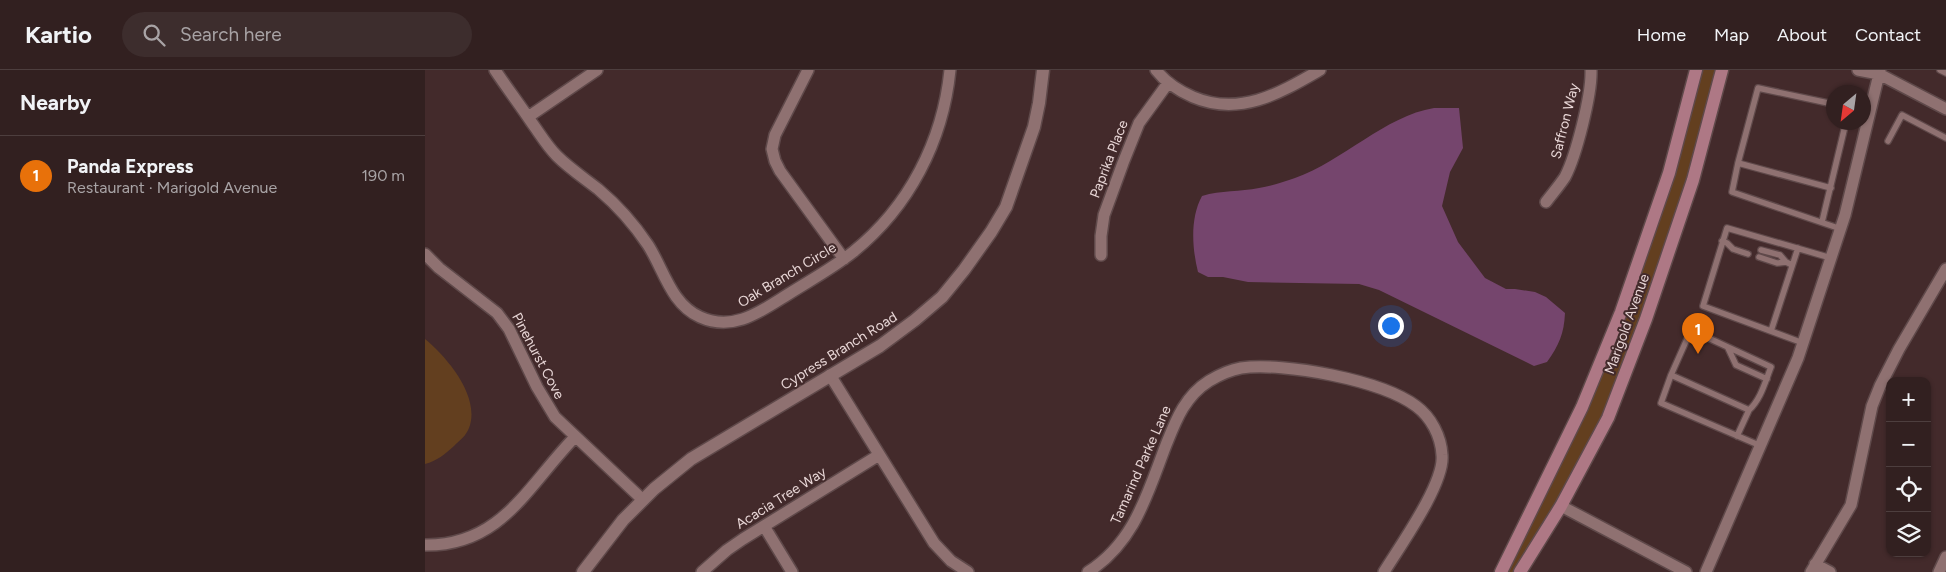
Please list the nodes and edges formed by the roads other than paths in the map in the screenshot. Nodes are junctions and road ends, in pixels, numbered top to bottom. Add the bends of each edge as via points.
1 (495, 70) edge
2 (597, 70) edge
3 (808, 70) edge
4 (950, 70) edge
5 (1043, 70) edge
6 (1157, 70) edge
7 (1320, 70) edge
8 (1591, 70) edge
9 (1696, 70) edge
10 (1722, 70) edge
11 (1858, 70) edge
12 (1940, 70) edge
13 (1879, 72) edge
14 (1946, 73) edge
15 (1169, 83) junction
16 (1871, 99) edge
17 (1826, 103) edge
18 (1946, 109) edge
19 (528, 117) junction
20 (1844, 130) edge
21 (1863, 130) edge
22 (1946, 138) edge
23 (1888, 141) dead end
24 (1738, 163) junction
25 (1831, 188) junction
26 (1546, 202) dead end
27 (1823, 222) junction
28 (1841, 229) junction
29 (1722, 241) junction
30 (1798, 248) junction
31 (1761, 250) dead end
32 (425, 254) edge
33 (1748, 254) dead end
34 (1101, 255) dead end
35 (1759, 257) dead end
36 (1831, 258) junction
37 (844, 259) junction
38 (1786, 262) junction
39 (1793, 265) junction
40 (1946, 269) edge
41 (1771, 332) junction
42 (1803, 343) junction
43 (1727, 347) junction
44 (831, 375) junction
45 (1671, 375) junction
46 (1767, 379) junction
47 (1749, 410) junction
48 (1737, 436) junction
49 (575, 437) junction
50 (1761, 446) junction
51 (879, 455) junction
52 (643, 500) junction
53 (1561, 506) junction
54 (763, 526) junction
55 (425, 545) edge
56 (1946, 557) edge
57 (1813, 568) edge
58 (583, 572) edge
59 (702, 572) edge
60 (792, 572) edge
61 (968, 572) edge
62 (1088, 572) edge
63 (1384, 572) edge
64 (1501, 572) edge
65 (1520, 572) edge
66 (1686, 572) edge
67 (1706, 572) edge
68 (1829, 572) edge
69 (1939, 572) edge

1 - 19 street, Oak Branch Circle
2 - 19 street
3 - 37 street via 775,135 773,155 779,171
4 - 37 street, Oak Branch Circle via 944,110 923,166 890,216
5 - 44 street, Cypress Branch Road via 1034,127 1011,194 991,232 954,283 927,310 894,336
6 - 15 street
7 - 15 street via 1266,99 1235,105 1205,102
8 - 26 street, Saffron Way via 1590,93 1571,163
9 - 64 main road, Marigold Avenue via 1669,173 1621,312 1582,407
10 - 53 main road, Marigold Avenue via 1693,180 1646,319 1608,418
11 - 13 street
12 - 14 lane
13 - 16 street
13 - 18 street
15 - 34 street, Paprika Place via 1139,123 1123,163 1104,215
17 - 24 lane via 1758,88
19 - 37 street, Oak Branch Circle via 557,156 629,220 651,250 678,300 700,317 716,322 739,322
20 - 25 lane
21 - 28 street
22 - 23 lane via 1902,115
24 - 25 lane
24 - 27 lane via 1732,192
25 - 27 lane
27 - 28 lane
28 - 36 street
29 - 30 lane via 1727,228
29 - 33 lane
29 - 41 lane via 1703,306
30 - 36 lane
30 - 39 lane
31 - 38 lane via 1780,255
32 - 49 street, Pinehurst Cove via 497,313 509,329 549,408
35 - 38 lane via 1777,263
36 - 42 street
38 - 39 lane
39 - 41 lane
40 - 57 street via 1877,392 1871,406 1851,505
41 - 42 lane
42 - 50 street
43 - 45 lane via 1691,330
43 - 46 lane via 1736,366
43 - 46 lane via 1771,367
44 - 51 street
44 - 52 street, Cypress Branch Road via 691,459
45 - 47 lane
45 - 48 lane via 1661,403
46 - 47 lane via 1755,405
47 - 48 lane
48 - 50 lane
49 - 52 street, Pinehurst Cove
49 - 55 street via 496,524 453,543
50 - 67 street
51 - 54 street, Acacia Tree Way
51 - 61 street via 934,543 951,561
52 - 58 street, Cypress Branch Road via 609,536
53 - 65 main road, Marigold Avenue
53 - 66 street
54 - 59 street, Acacia Tree Way via 727,550
54 - 60 street
56 - 69 street
57 - 68 street
62 - 63 street, Tamarind Parke Lane via 1109,556 1129,533 1174,425 1191,396 1210,380 1229,371 1273,366 1320,372 1380,389 1417,407 1435,429 1443,456 1439,477

